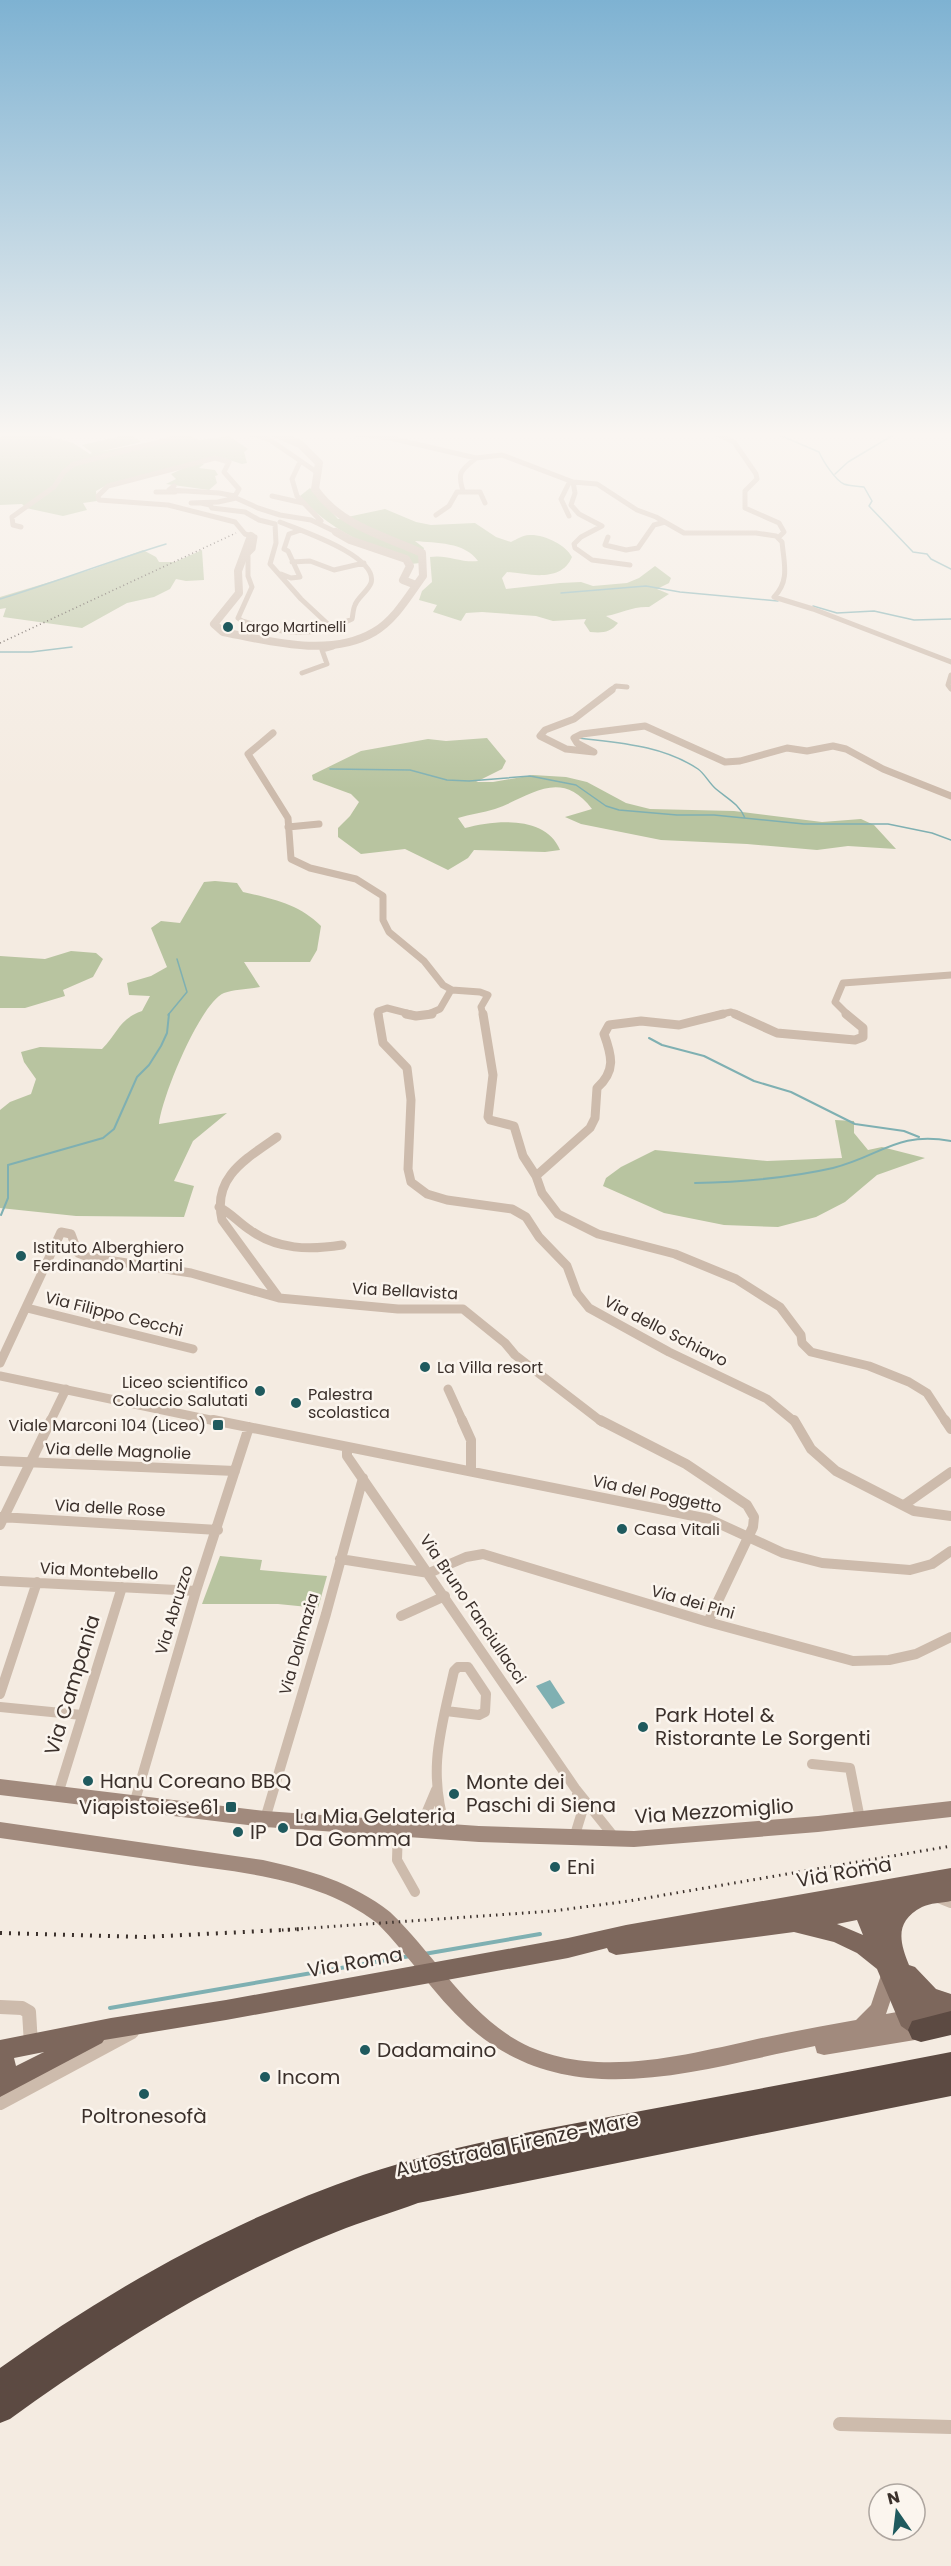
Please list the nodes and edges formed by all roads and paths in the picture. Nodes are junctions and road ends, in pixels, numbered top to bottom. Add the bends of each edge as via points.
1 (246, 551) edge
2 (251, 551) edge
3 (274, 551) edge
4 (285, 551) edge
5 (347, 551) edge
6 (382, 551) edge
7 (416, 551) edge
8 (578, 551) edge
9 (783, 551) edge
10 (292, 562) junction
11 (364, 563) junction
12 (630, 565) dead end
13 (279, 573) junction
14 (291, 578) junction
15 (416, 585) junction
16 (299, 596) junction
17 (226, 621) junction
18 (330, 626) junction
19 (255, 638) junction
20 (339, 644) junction
21 (951, 662) edge
22 (302, 673) dead end
23 (951, 675) edge
24 (627, 687) dead end
25 (951, 689) edge
26 (273, 733) dead end
27 (951, 796) edge
28 (319, 824) dead end
29 (288, 827) junction
30 (951, 975) edge
31 (451, 990) junction
32 (277, 1137) dead end
33 (536, 1176) junction
34 (219, 1207) junction
35 (342, 1245) dead end
36 (279, 1298) junction
37 (27, 1308) junction
38 (193, 1349) dead end
39 (0, 1363) edge
40 (0, 1376) edge
41 (66, 1389) junction
42 (448, 1389) dead end
43 (249, 1427) junction
44 (951, 1428) edge
45 (347, 1448) junction
46 (0, 1461) edge
47 (31, 1462) junction
48 (471, 1471) junction
49 (235, 1472) junction
50 (951, 1472) edge
51 (363, 1478) junction
52 (904, 1505) junction
53 (951, 1516) edge
54 (1, 1520) edge
55 (218, 1530) junction
56 (748, 1534) junction
57 (951, 1551) edge
58 (340, 1559) junction
59 (429, 1574) junction
60 (0, 1581) edge
61 (38, 1582) junction
62 (122, 1587) junction
63 (196, 1591) junction
64 (445, 1596) junction
65 (401, 1616) dead end
66 (708, 1622) junction
67 (951, 1637) edge
68 (500, 1678) junction
69 (482, 1686) junction
70 (0, 1694) edge
71 (0, 1707) edge
72 (446, 1711) junction
73 (82, 1715) junction
74 (812, 1764) dead end
75 (0, 1787) edge
76 (576, 1788) junction
77 (436, 1790) junction
78 (58, 1794) junction
79 (134, 1804) junction
80 (951, 1809) edge
81 (265, 1819) junction
82 (860, 1819) junction
83 (398, 1828) junction
84 (420, 1828) junction
85 (0, 1830) edge
86 (446, 1830) junction
87 (574, 1838) junction
88 (616, 1839) junction
89 (951, 1877) edge
90 (416, 1892) dead end
91 (939, 1898) edge
92 (867, 1903) junction
93 (786, 1924) junction
94 (568, 1948) junction
95 (891, 1963) junction
96 (951, 2004) edge
97 (0, 2007) edge
98 (951, 2010) edge
99 (150, 2022) junction
100 (917, 2022) junction
101 (951, 2024) edge
102 (111, 2028) junction
103 (859, 2030) junction
104 (32, 2044) junction
105 (0, 2052) edge
106 (712, 2059) junction
107 (951, 2065) edge
108 (951, 2083) edge
109 (4, 2084) edge
110 (951, 2088) edge
111 (908, 2092) junction
112 (0, 2103) edge
113 (0, 2385) edge
114 (0, 2409) edge
115 (840, 2424) dead end
116 (951, 2427) edge

1 - 17 street via 238,572 239,593
2 - 18 street via 248,576 252,587 238,618 289,633 324,631
3 - 13 street via 270,564
4 - 10 street
5 - 11 street
6 - 15 street via 406,559 410,566 403,580
7 - 15 street via 422,553 423,576
8 - 12 street via 592,560
9 - 21 street via 785,579 774,597
10 - 11 street via 310,561 334,570
10 - 14 street via 300,577
11 - 18 street via 371,574 370,583 352,619
13 - 14 street
13 - 16 street
14 - 16 street
15 - 20 street via 376,631
16 - 18 street
17 - 19 street
17 - 19 street via 214,624 219,630
19 - 20 street via 308,645
20 - 22 street via 322,649 328,664
23 - 25 street
24 - 27 street via 616,687 574,719 545,730 540,736 545,741 587,753 594,752 574,738 645,726 725,762 787,748 807,751 833,746 846,748 883,769
26 - 29 street via 248,754 288,818
28 - 29 street
29 - 31 street via 291,859 300,866 357,880 383,896 384,921 389,933 423,960
30 - 33 street via 843,983 836,1002 863,1028 860,1040 777,1033 730,1012 679,1025 609,1025 604,1034 614,1061 608,1077 597,1088 595,1118 580,1138
31 - 33 street via 482,991 488,995 481,1007 494,1069 488,1117 514,1126 523,1156
31 - 52 street, Via dello Schiavo via 438,1011 425,1017 407,1016 387,1008 378,1011 382,1043 407,1068 411,1182 427,1194 512,1209 526,1217 567,1266 589,1308 767,1399 794,1420 811,1449 836,1472
32 - 34 street via 228,1174
33 - 44 street via 551,1206 567,1221 598,1234 675,1254 736,1279 780,1307 811,1352 869,1366 909,1382 927,1394
34 - 35 street via 267,1240 313,1250
34 - 36 street via 222,1220
36 - 37 street, Via Bellavista via 191,1273 88,1257 78,1252 71,1234 61,1232
36 - 56 street, Via Bellavista via 398,1309 463,1309 515,1356 601,1421 686,1464 747,1505 754,1517
37 - 38 street, Via Filippo Cecchi
37 - 39 street
40 - 41 street, Via del Poggetto
41 - 43 street, Via del Poggetto
41 - 47 street
42 - 48 street via 471,1440
43 - 45 street, Via del Poggetto
43 - 49 street, Via Abruzzo
45 - 48 street, Via del Poggetto
45 - 51 street, Via Bruno Fanciullacci via 347,1456
46 - 47 street, Via delle Magnolie
47 - 49 street, Via delle Magnolie
47 - 54 street
48 - 56 street, Via del Poggetto via 709,1519
49 - 55 street, Via Abruzzo
50 - 52 street
51 - 58 street, Via Dalmazia
51 - 59 street, Via Bruno Fanciullacci
52 - 53 street via 914,1511
54 - 55 street, Via delle Rose
55 - 63 street, Via Abruzzo
56 - 57 street, Via del Poggetto via 776,1550 809,1561 899,1569 924,1569
56 - 66 street
58 - 59 street
58 - 81 street, Via Dalmazia
59 - 64 street, Via Bruno Fanciullacci
59 - 66 street, Via dei Pini via 466,1557 483,1554
60 - 61 street, Via Montebello
61 - 62 street, Via Montebello
61 - 70 street
62 - 63 street, Via Montebello
62 - 73 street, Via Campania
63 - 79 street, Via Abruzzo
64 - 65 street
64 - 68 street, Via Bruno Fanciullacci
66 - 67 street, Via dei Pini via 853,1661 890,1660 916,1654
68 - 69 street
68 - 76 street, Via Bruno Fanciullacci
69 - 72 street via 487,1698 483,1714
69 - 72 street via 468,1666 458,1667
71 - 73 street
72 - 77 street
73 - 78 street, Via Campania
74 - 82 street via 850,1768
75 - 78 main road, Via Mezzomiglio
76 - 87 street, Via Bruno Fanciullacci via 582,1812
76 - 88 street, Via Bruno Fanciullacci
77 - 84 street
77 - 86 street
78 - 79 main road, Via Mezzomiglio
79 - 81 main road, Via Mezzomiglio
80 - 82 main road, Via Mezzomiglio
81 - 83 main road, Via Mezzomiglio
82 - 88 main road, Via Mezzomiglio via 658,1839
83 - 84 main road, Via Mezzomiglio
83 - 90 street via 397,1860
84 - 86 main road, Via Mezzomiglio
85 - 106 main road via 263,1868 348,1893 393,1927 486,2030 507,2046 558,2067 613,2073
86 - 87 main road, Via Mezzomiglio
87 - 88 main road, Via Mezzomiglio
89 - 92 main road, Via Roma
91 - 92 main road, Via Roma
91 - 95 main road via 906,1907 894,1920 889,1935
92 - 93 main road, Via Roma
92 - 94 main road, Via Roma via 626,1934
92 - 95 main road
93 - 94 main road, Via Roma
93 - 95 main road via 848,1936
94 - 99 main road, Via Roma
95 - 96 main road via 929,1995
95 - 100 main road
95 - 103 main road via 879,2010
97 - 104 street via 29,2012
98 - 100 main road
99 - 102 main road, Via Roma
99 - 112 street, Via Roma
100 - 101 highway
100 - 103 main road
100 - 106 main road via 774,2054
102 - 104 main road, Via Roma
102 - 109 main road
103 - 106 main road
104 - 105 main road, Via Roma
105 - 109 main road via 5,2062
107 - 113 highway, Autostrada Firenze-Mare via 525,2146 412,2174 341,2197 242,2238 141,2292 51,2347
108 - 111 highway, Autostrada Firenze-Mare
110 - 111 highway
111 - 114 highway, Autostrada Firenze-Mare via 418,2190 333,2220 252,2255 152,2308 58,2366
115 - 116 street

